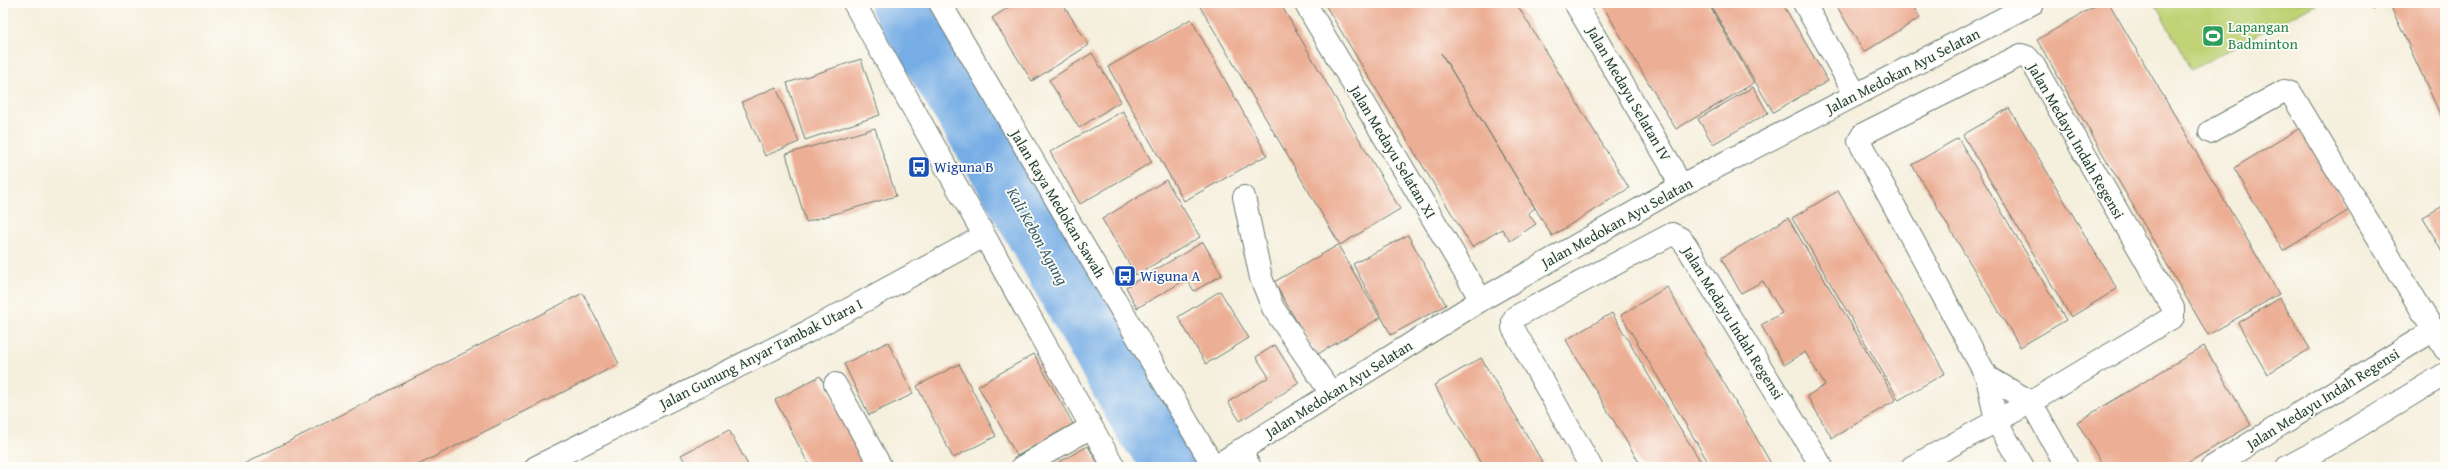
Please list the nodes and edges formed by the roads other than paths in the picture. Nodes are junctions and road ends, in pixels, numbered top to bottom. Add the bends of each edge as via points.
1 (854, 3) edge
2 (940, 3) edge
3 (1305, 3) edge
4 (1575, 3) edge
5 (1804, 3) edge
6 (2024, 5) edge
7 (1856, 95) junction
8 (2210, 132) dead end
9 (1680, 186) junction
10 (1244, 197) dead end
11 (984, 236) junction
12 (1481, 300) junction
13 (2434, 330) junction
14 (2445, 349) edge
15 (2445, 374) edge
16 (1987, 377) junction
17 (835, 384) dead end
18 (1331, 394) junction
19 (2031, 402) junction
20 (1996, 421) junction
21 (1091, 427) junction
22 (1245, 459) edge
23 (536, 467) edge
24 (881, 467) edge
25 (1022, 467) edge
26 (1114, 467) edge
27 (1214, 467) edge
28 (1591, 467) edge
29 (1822, 467) edge
30 (1912, 467) edge
31 (2023, 467) edge
32 (2067, 467) edge
33 (2212, 467) edge
34 (2287, 467) edge

1 - 11 street
2 - 27 street, Jalan Raya Medokan Sawah
3 - 12 street, Jalan Medayu Selatan XI
4 - 9 street, Jalan Medayu Selatan IV via 1670,164
5 - 7 street
6 - 7 street, Jalan Medokan Ayu Selatan
7 - 9 street, Jalan Medokan Ayu Selatan
8 - 13 street via 2284,91 2291,93
9 - 12 street, Jalan Medokan Ayu Selatan
10 - 18 street via 1266,293 1273,308
11 - 21 street
11 - 23 street, Jalan Gunung Anyar Tambak Utara I via 807,332
12 - 18 street, Jalan Medokan Ayu Selatan
13 - 14 street
13 - 33 street, Jalan Medayu Indah Regensi
15 - 34 street
16 - 19 street
16 - 19 street, Jalan Medayu Indah Regensi via 1859,141 1863,134 2021,55 2033,64 2173,308 2173,317 2167,322
16 - 20 street
17 - 24 street
18 - 22 street, Jalan Medokan Ayu Selatan
19 - 20 street, Jalan Medayu Indah Regensi
19 - 32 street
20 - 30 street, Jalan Medayu Indah Regensi
20 - 31 street
21 - 25 street
21 - 26 street
22 - 27 street, Jalan Medokan Ayu Selatan
28 - 29 street, Jalan Medayu Indah Regensi via 1513,328 1512,321 1515,317 1672,234 1686,245

